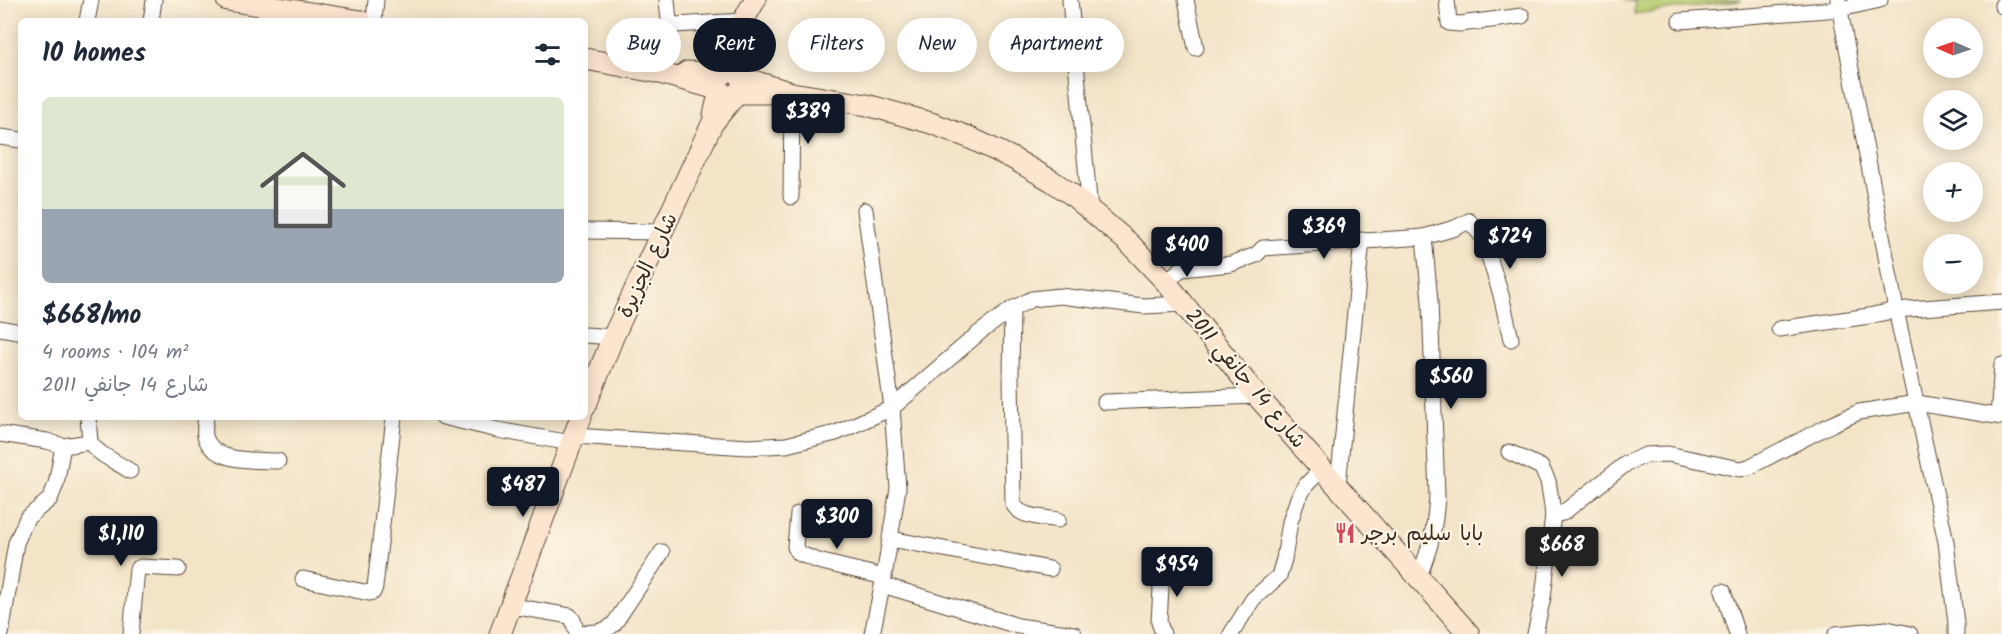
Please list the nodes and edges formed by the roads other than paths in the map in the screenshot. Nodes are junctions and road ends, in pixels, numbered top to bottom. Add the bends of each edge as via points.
1 (90, 0) edge
2 (154, 0) edge
3 (227, 0) edge
4 (376, 0) edge
5 (667, 0) edge
6 (755, 0) edge
7 (1070, 0) edge
8 (1186, 0) edge
9 (1447, 0) edge
10 (1880, 0) edge
11 (1839, 4) edge
12 (258, 7) edge
13 (1522, 15) dead end
14 (87, 18) edge
15 (151, 18) edge
16 (339, 18) edge
17 (374, 18) edge
18 (745, 18) edge
19 (1680, 21) dead end
20 (693, 24) edge
21 (1196, 48) dead end
22 (588, 60) edge
23 (732, 72) edge
24 (730, 83) junction
25 (792, 93) junction
26 (0, 136) edge
27 (18, 139) edge
28 (791, 197) dead end
29 (865, 210) dead end
30 (1090, 210) junction
31 (588, 231) edge
32 (663, 232) junction
33 (1424, 237) junction
34 (1362, 240) junction
35 (1166, 282) junction
36 (2002, 302) edge
37 (1184, 304) junction
38 (1012, 309) junction
39 (1896, 310) junction
40 (0, 328) edge
41 (1779, 329) dead end
42 (18, 331) edge
43 (588, 335) edge
44 (613, 337) junction
45 (1511, 339) dead end
46 (2002, 365) edge
47 (1257, 396) junction
48 (588, 400) edge
49 (1105, 402) dead end
50 (1917, 403) junction
51 (892, 408) junction
52 (2000, 416) edge
53 (88, 420) edge
54 (206, 420) edge
55 (394, 420) edge
56 (470, 420) edge
57 (488, 422) edge
58 (575, 432) edge
59 (0, 434) edge
60 (90, 442) junction
61 (63, 446) junction
62 (1509, 452) dead end
63 (278, 461) dead end
64 (1323, 468) junction
65 (129, 471) dead end
66 (1338, 485) junction
67 (798, 514) dead end
68 (1553, 515) junction
69 (1058, 520) dead end
70 (891, 538) junction
71 (662, 552) dead end
72 (178, 569) dead end
73 (1050, 569) dead end
74 (1162, 571) dead end
75 (1419, 576) junction
76 (303, 579) dead end
77 (884, 581) junction
78 (1723, 591) dead end
79 (512, 606) junction
80 (988, 618) junction
81 (577, 633) edge
82 (2, 634) edge
83 (131, 634) edge
84 (500, 634) edge
85 (872, 634) edge
86 (987, 634) edge
87 (1074, 634) edge
88 (1163, 634) edge
89 (1231, 634) edge
90 (1469, 634) edge
91 (1535, 634) edge
92 (1737, 634) edge
93 (1836, 634) edge
94 (1910, 634) edge
95 (1956, 634) edge

1 - 14 street
2 - 15 street
3 - 12 main road
4 - 17 street
5 - 20 street via 669,21 675,25
6 - 18 main road, شارع الجزيرة
7 - 30 street
8 - 21 street
9 - 13 street via 1449,23
10 - 11 street
11 - 19 street
11 - 39 street
12 - 16 main road
22 - 24 main road, شارع 14 جانفي 2011
23 - 24 main road, شارع الجزيرة
24 - 25 main road, شارع 14 جانفي 2011
24 - 32 main road, شارع الجزيرة
25 - 28 street
25 - 30 main road, شارع 14 جانفي 2011 via 913,117 968,136 1052,180
26 - 27 street
29 - 51 street
30 - 35 main road, شارع 14 جانفي 2011
31 - 32 street
32 - 44 main road, شارع الجزيرة
33 - 34 street
33 - 45 street via 1469,221 1483,237
33 - 75 street via 1437,496 1435,528
34 - 35 street via 1263,248 1256,255 1231,264 1181,269
34 - 66 street
35 - 37 main road, شارع 14 جانفي 2011
36 - 39 street
37 - 38 street via 1144,306 1060,296 1032,299
37 - 47 main road, شارع 14 جانفي 2011
38 - 51 street
38 - 69 street via 1013,504 1025,514
39 - 41 street
39 - 50 street
40 - 42 street
43 - 44 street
44 - 48 main road, شارع الجزيرة
46 - 52 street
47 - 49 street
47 - 64 main road, شارع 14 جانفي 2011
50 - 52 street
50 - 68 street via 1859,412 1740,469 1668,454 1646,455 1627,463 1563,513
50 - 95 street via 1946,542
51 - 58 street via 836,433 786,445 758,447
51 - 70 street via 898,488
53 - 60 street
54 - 63 street via 208,443 217,451 235,459
55 - 76 street via 373,592
56 - 57 street
57 - 58 street
58 - 79 main road
59 - 61 street
60 - 61 street
60 - 65 street
61 - 82 street via 50,499 27,518 16,543
62 - 68 street via 1541,467 1548,481
64 - 66 main road, شارع 14 جانفي 2011
64 - 89 street via 1298,498 1279,576 1253,598
66 - 75 main road, شارع 14 جانفي 2011
67 - 77 street via 798,553
68 - 91 street
70 - 73 street
70 - 77 street
71 - 81 street via 614,624 599,632
72 - 83 street via 137,569
74 - 88 street via 1159,622
75 - 90 main road, شارع 14 جانفي 2011
77 - 80 street
77 - 85 street
78 - 92 street
79 - 81 street via 570,616
79 - 84 main road
80 - 86 street
80 - 87 street
93 - 94 street via 1887,629

